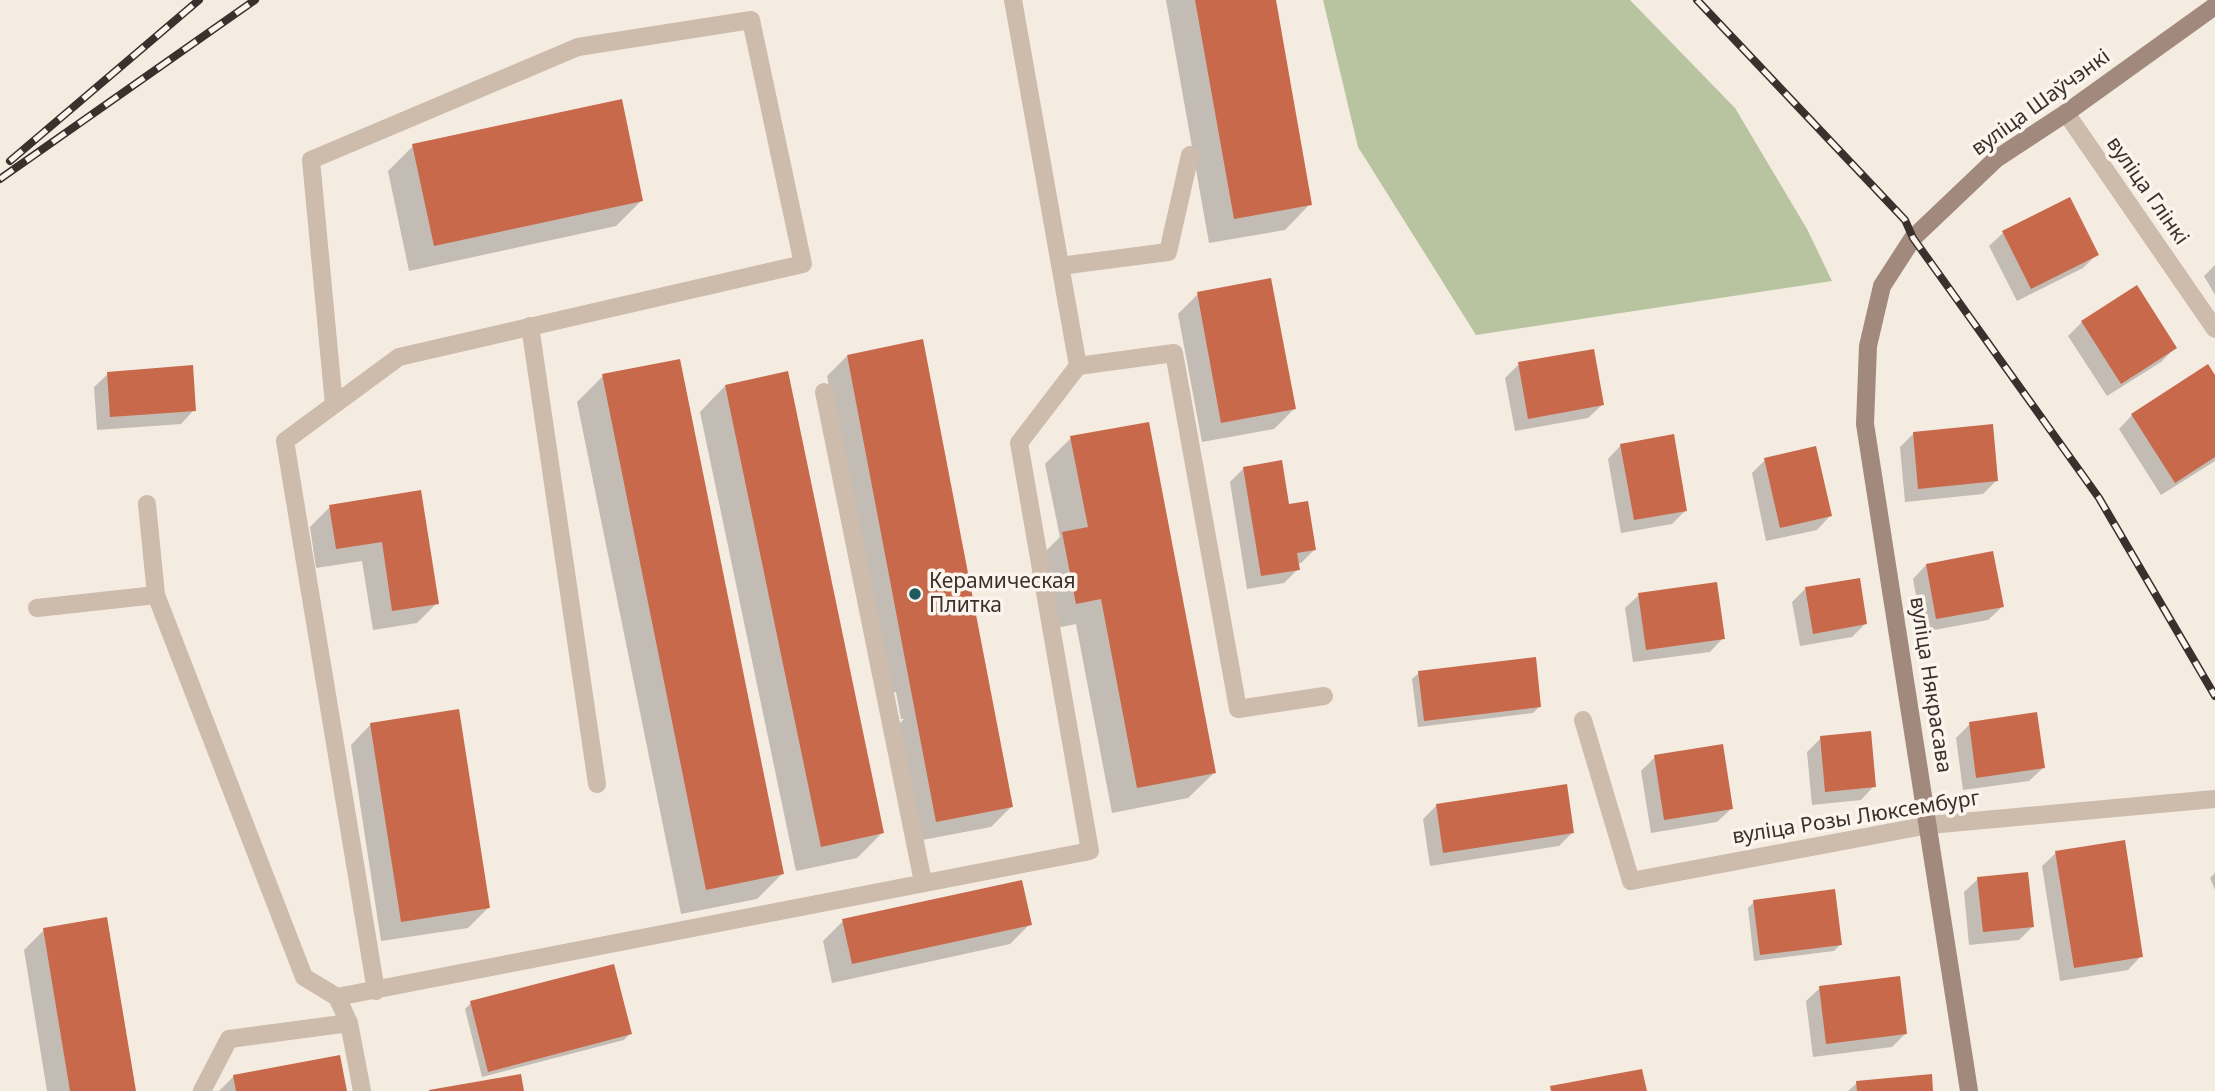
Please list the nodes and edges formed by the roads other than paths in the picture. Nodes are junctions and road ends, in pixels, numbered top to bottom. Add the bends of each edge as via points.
1 (1013, 0) edge
2 (2215, 6) edge
3 (2066, 113) junction
4 (1190, 155) dead end
5 (1060, 266) junction
6 (1882, 286) joint
7 (530, 326) junction
8 (2215, 329) edge
9 (1078, 366) junction
10 (824, 392) dead end
11 (334, 405) junction
12 (146, 504) dead end
13 (156, 595) junction
14 (37, 608) dead end
15 (1324, 696) dead end
16 (1583, 720) dead end
17 (597, 784) dead end
18 (2215, 799) edge
19 (1929, 825) junction
20 (923, 882) junction
21 (376, 992) junction
22 (337, 998) junction
23 (349, 1023) junction
24 (202, 1091) edge
25 (362, 1091) edge
26 (1969, 1091) edge

1 - 5 street
2 - 3 main road, вуліца Шаўчэнкі
3 - 6 main road, вуліца Шаўчэнкі via 1996,159 1913,238
3 - 8 street, вуліца Глінкі
4 - 5 street via 1168,252
5 - 9 street
6 - 19 main road, вуліца Някрасава via 1868,346 1866,424
7 - 11 street via 398,357
7 - 11 street via 803,264 751,20 578,47 311,160
7 - 17 street
9 - 15 street via 1174,354 1238,709
9 - 20 street via 1019,443 1090,851
10 - 20 street
11 - 21 street via 285,441
12 - 13 street
13 - 14 street
13 - 22 street via 304,977
16 - 19 street, вуліца Розы Люксембург via 1631,881
18 - 19 street, вуліца Розы Люксембург
19 - 26 main road, вуліца Някрасава
20 - 21 street
21 - 22 street
22 - 23 street
23 - 24 street via 229,1039
23 - 25 street

